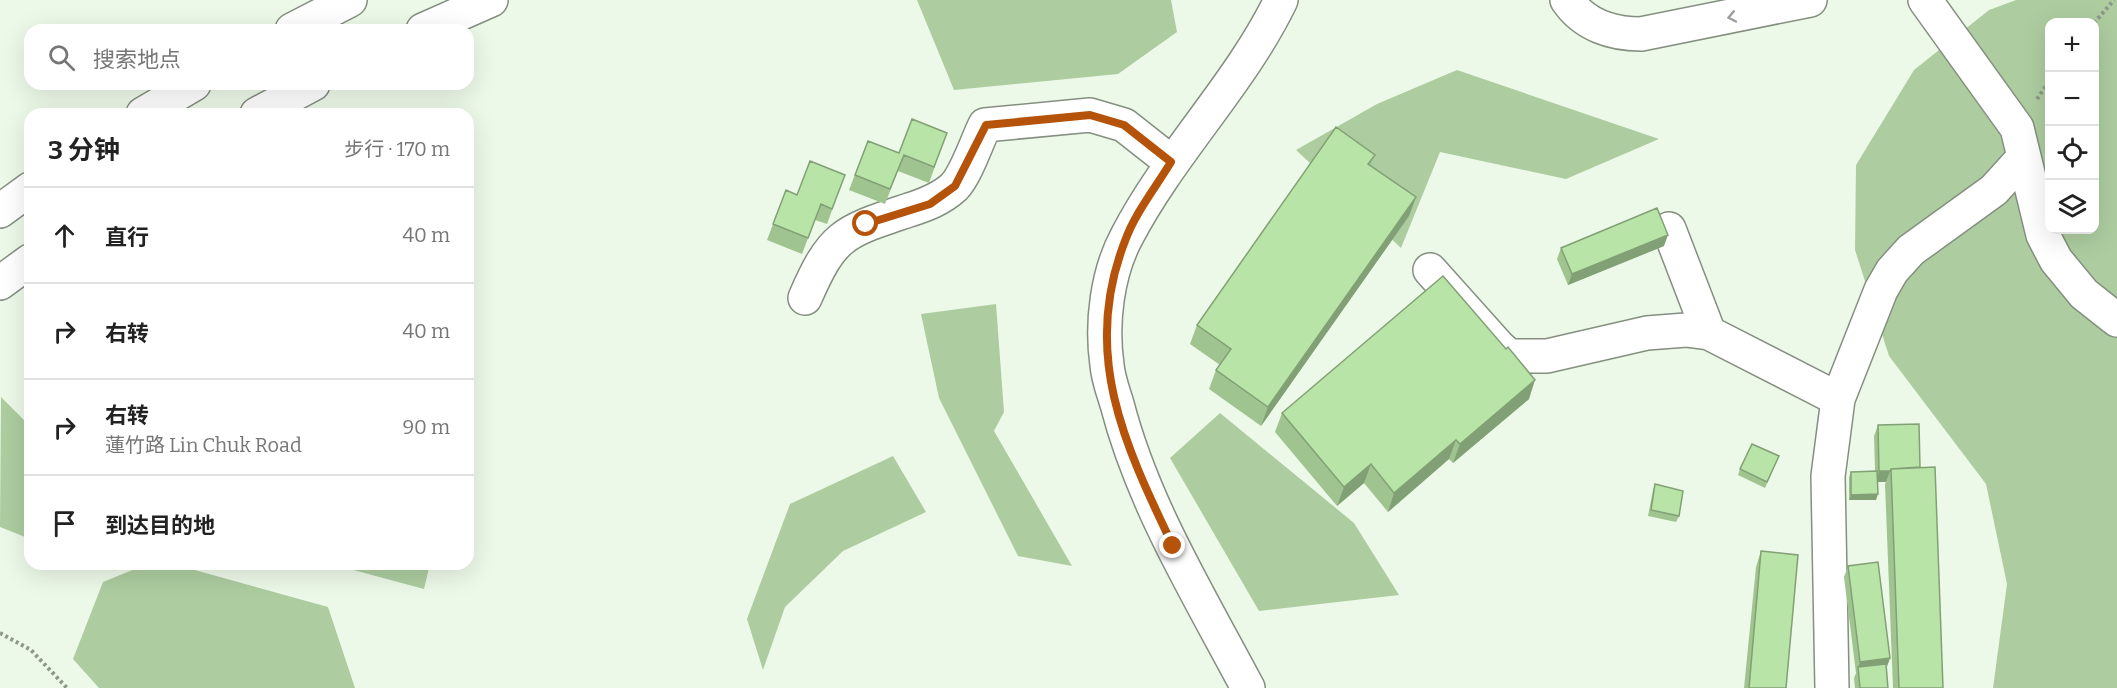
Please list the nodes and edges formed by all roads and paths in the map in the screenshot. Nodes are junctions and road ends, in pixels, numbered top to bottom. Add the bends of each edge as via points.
1 (350, 0) edge
2 (491, 0) edge
3 (1281, 0) edge
4 (1567, 0) edge
5 (1810, 0) edge
6 (1925, 0) edge
7 (2114, 0) edge
8 (2098, 18) edge
9 (304, 24) edge
10 (437, 24) edge
11 (184, 90) edge
12 (302, 90) edge
13 (153, 108) edge
14 (268, 108) edge
15 (2023, 158) junction
16 (1171, 162) junction
17 (24, 193) edge
18 (0, 211) edge
19 (1669, 228) dead end
20 (24, 265) edge
21 (1430, 270) dead end
22 (0, 282) edge
23 (805, 298) dead end
24 (2117, 320) edge
25 (1709, 333) junction
26 (1838, 399) junction
27 (0, 633) edge
28 (67, 688) edge
29 (1248, 688) edge
30 (1832, 688) edge

1 - 9 main road
2 - 10 main road
3 - 16 main road via 1256,44
5 -> 4 main road via 1641,34 1596,26
6 - 15 main road via 2017,128
7 - 8 path
11 - 13 main road
12 - 14 main road
15 - 24 main road via 2043,235 2056,260 2084,294
15 - 26 main road via 1994,190 1911,250 1892,271
16 - 23 main road via 1124,125 1090,115 986,125 955,186 930,204 866,224 838,240 821,262
16 - 29 main road via 1126,238 1112,279 1106,315 1107,365 1123,430 1143,483
17 - 18 main road
19 - 25 main road
20 - 22 main road
21 - 25 main road via 1509,356 1547,356 1647,333
25 - 26 main road
26 - 30 main road via 1828,476
27 - 28 path via 31,650

